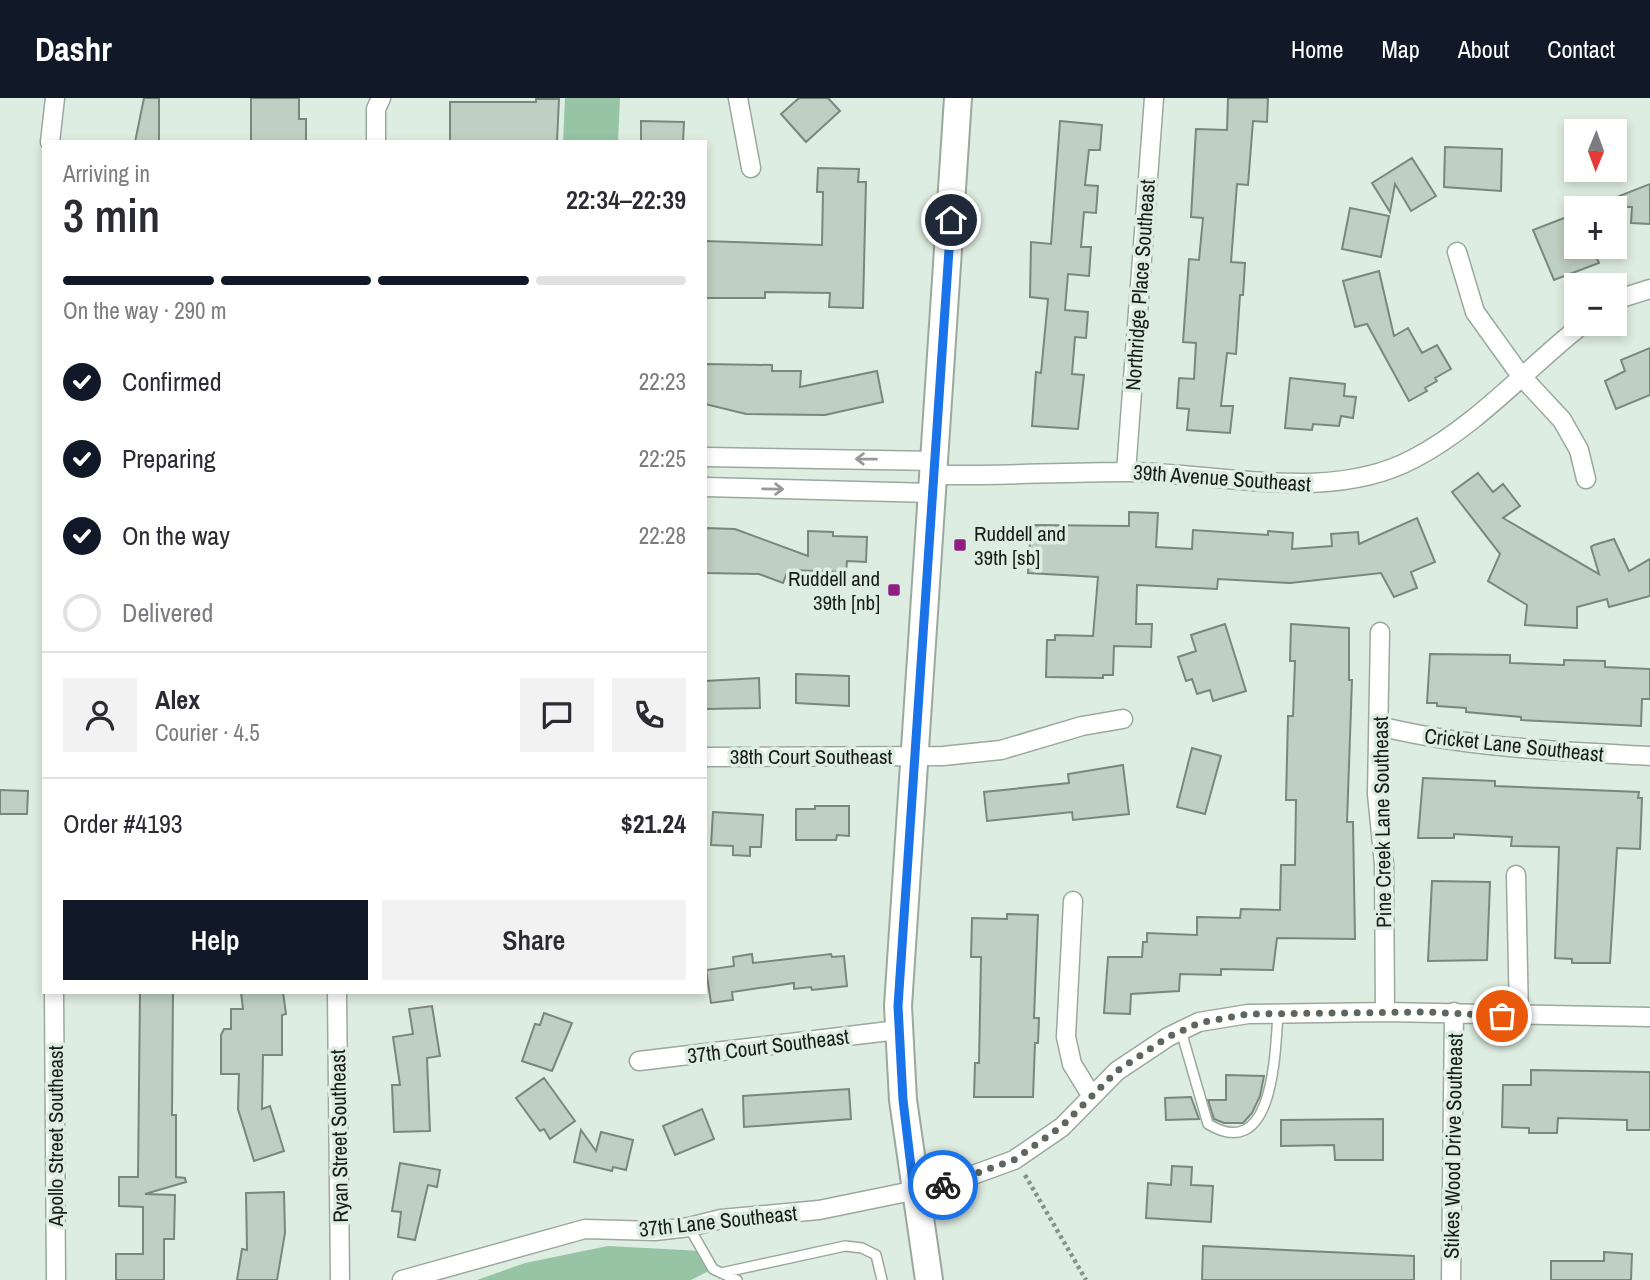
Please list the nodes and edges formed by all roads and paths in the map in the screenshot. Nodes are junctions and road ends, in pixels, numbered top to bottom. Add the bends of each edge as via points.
1 (55, 98) edge
2 (381, 98) edge
3 (738, 98) edge
4 (958, 98) edge
5 (1154, 98) edge
6 (50, 140) edge
7 (376, 140) edge
8 (751, 168) dead end
9 (1457, 252) dead end
10 (1650, 289) edge
11 (1627, 296) edge
12 (1569, 336) edge
13 (1521, 376) junction
14 (707, 457) edge
15 (1126, 472) junction
16 (933, 476) junction
17 (1586, 479) dead end
18 (707, 487) edge
19 (1380, 632) dead end
20 (1123, 719) dead end
21 (1378, 726) junction
22 (912, 756) junction
23 (707, 757) edge
24 (1650, 757) edge
25 (1516, 875) dead end
26 (1073, 901) dead end
27 (54, 994) edge
28 (337, 994) edge
29 (1385, 1012) junction
30 (1454, 1012) junction
31 (1278, 1014) junction
32 (1519, 1017) junction
33 (1650, 1017) edge
34 (898, 1030) junction
35 (1181, 1031) junction
36 (639, 1061) dead end
37 (1091, 1095) junction
38 (1014, 1160) junction
39 (914, 1192) junction
40 (689, 1227) junction
41 (721, 1273) junction
42 (56, 1280) edge
43 (340, 1280) edge
44 (402, 1280) edge
45 (737, 1280) edge
46 (882, 1280) edge
47 (929, 1280) edge
48 (1086, 1280) edge
49 (1451, 1280) edge

1 - 6 street
2 - 7 street via 376,109
3 - 8 street
4 - 16 main road
5 - 15 street, Northridge Place Southeast
9 - 13 street via 1475,312
10 - 11 street
12 - 13 street, 39th Avenue Southeast
13 - 15 street, 39th Avenue Southeast via 1446,440 1411,461 1377,473 1322,484
13 - 17 street via 1562,420 1579,450
16 -> 14 street, 39th Avenue Southeast
15 - 16 street, 39th Avenue Southeast
18 -> 16 street, 39th Avenue Southeast
16 - 22 main road
19 - 21 street, Pine Creek Lane Southeast
20 - 22 street, 38th Court Southeast via 1000,750
21 - 24 street, Cricket Lane Southeast via 1434,740
21 - 29 street, Pine Creek Lane Southeast
22 - 23 street, 38th Court Southeast
22 - 34 main road
25 - 32 street
26 - 37 street via 1066,1037 1072,1064
27 - 42 street, Apollo Street Southeast
28 - 43 street, Ryan Street Southeast
29 - 30 street, 37th Lane Southeast
29 - 31 street, 37th Lane Southeast
30 - 32 street, 37th Lane Southeast
30 - 49 street, Stikes Wood Drive Southeast
31 - 35 street, 37th Lane Southeast via 1211,1020
31 - 35 lane via 1273,1081 1257,1118 1240,1134 1208,1124
32 - 33 street, 37th Lane Southeast
34 - 36 street, 37th Court Southeast
34 - 39 main road
35 - 37 street, 37th Lane Southeast via 1117,1071
37 - 38 street, 37th Lane Southeast via 1062,1126
38 - 39 street, 37th Lane Southeast
38 - 48 path
39 - 40 street, 37th Lane Southeast
39 - 47 main road
40 - 41 lane via 713,1269
40 - 44 street, 37th Lane Southeast via 585,1229
41 - 45 lane
41 - 46 lane via 845,1246 876,1255

